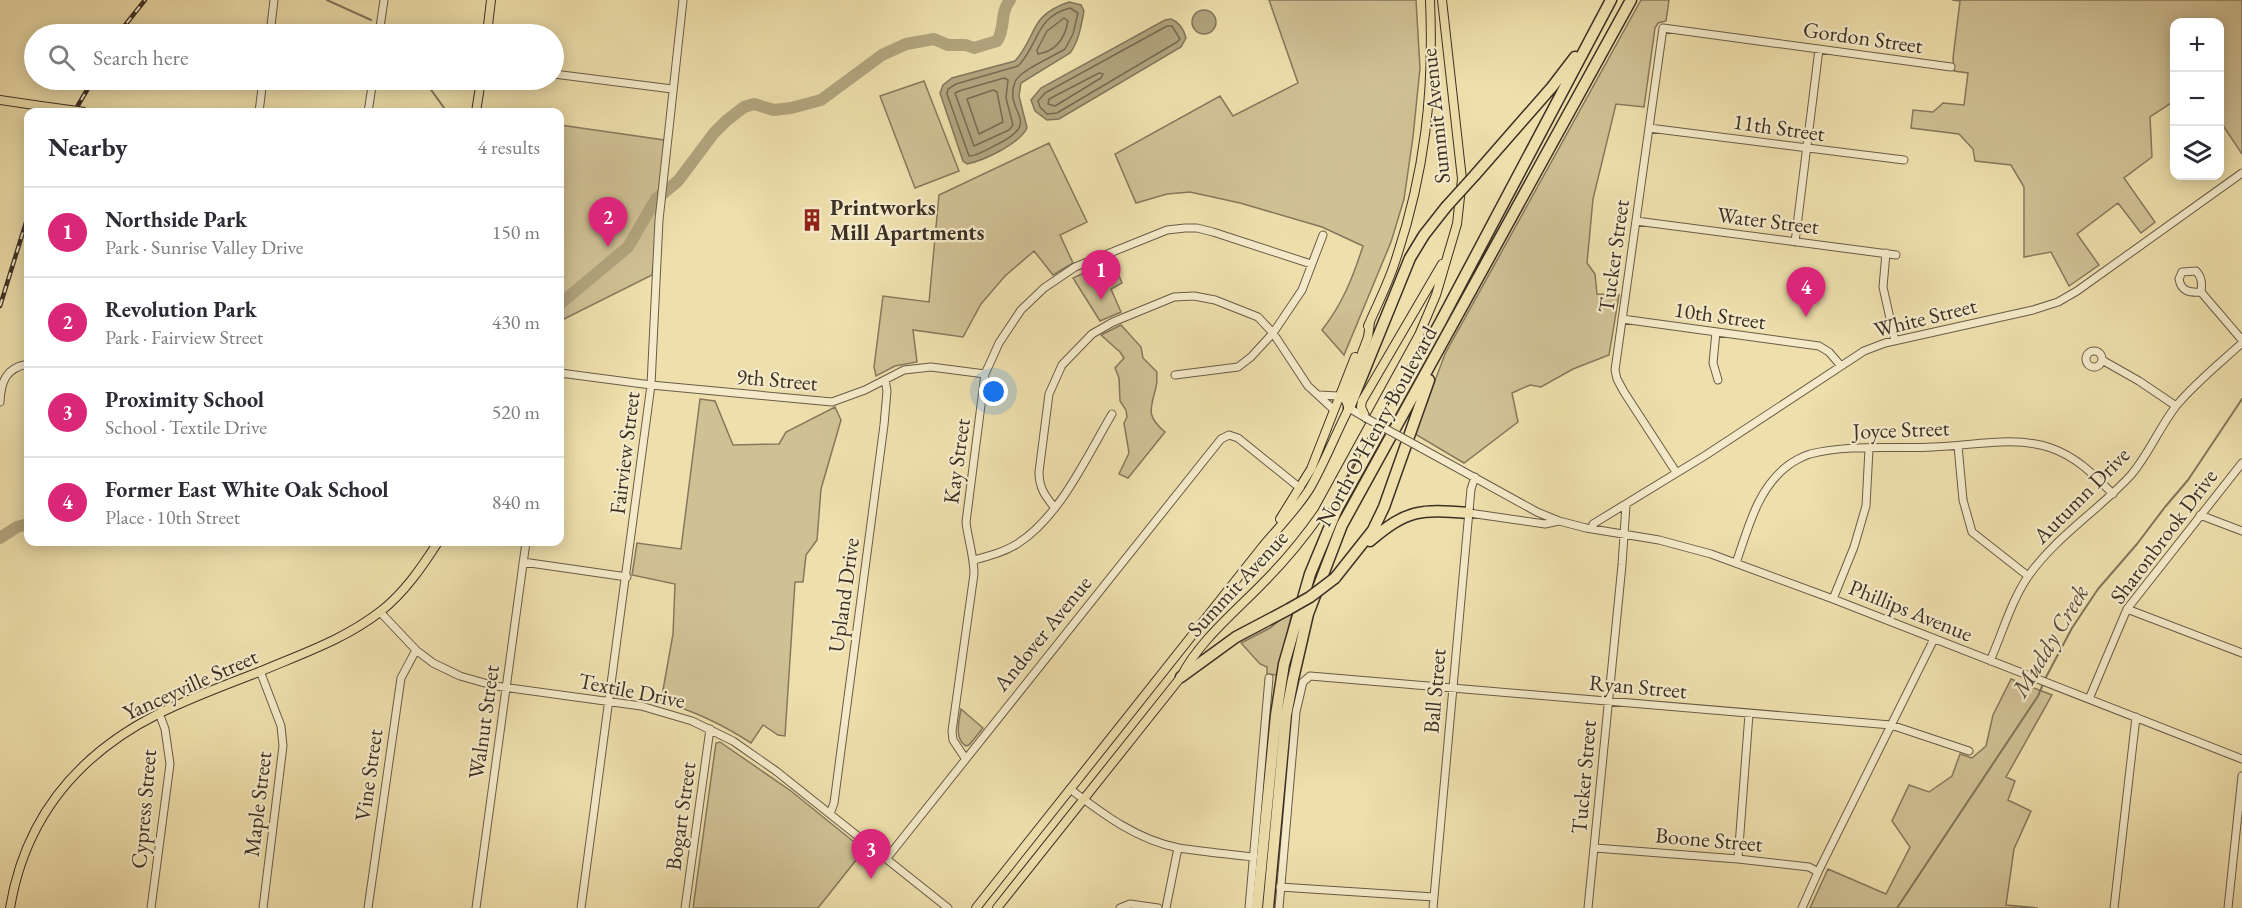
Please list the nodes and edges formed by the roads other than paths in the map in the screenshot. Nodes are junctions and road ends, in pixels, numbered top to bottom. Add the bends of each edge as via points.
1 (274, 0) edge
2 (384, 0) edge
3 (491, 0) edge
4 (683, 0) edge
5 (1430, 0) edge
6 (1442, 0) edge
7 (1611, 0) edge
8 (1631, 0) edge
9 (271, 24) edge
10 (380, 24) edge
11 (488, 24) edge
12 (1663, 28) joint
13 (1593, 33) junction
14 (1819, 50) junction
15 (1951, 67) dead end
16 (564, 75) edge
17 (672, 89) junction
18 (262, 90) edge
19 (371, 90) edge
20 (479, 90) edge
21 (0, 100) edge
22 (56, 108) edge
23 (260, 108) edge
24 (369, 108) edge
25 (477, 108) edge
26 (1649, 128) junction
27 (1806, 149) junction
28 (1904, 160) dead end
29 (2242, 173) edge
30 (1636, 221) junction
31 (1323, 235) dead end
32 (1453, 241) junction
33 (1795, 242) junction
34 (1886, 253) junction
35 (1896, 255) dead end
36 (1311, 264) junction
37 (2200, 292) dead end
38 (1622, 320) junction
39 (1370, 322) junction
40 (1716, 332) junction
41 (1273, 333) junction
42 (1895, 341) junction
43 (2242, 341) edge
44 (1441, 346) junction
45 (2102, 360) dead end
46 (24, 365) edge
47 (1840, 366) junction
48 (564, 374) edge
49 (986, 374) junction
50 (1175, 375) dead end
51 (885, 380) junction
52 (1718, 380) dead end
53 (651, 385) junction
54 (1317, 394) junction
55 (1338, 396) junction
56 (0, 402) edge
57 (2176, 406) junction
58 (1349, 408) junction
59 (1333, 409) junction
60 (1112, 414) dead end
61 (1366, 418) junction
62 (1958, 446) junction
63 (1869, 449) junction
64 (2242, 463) edge
65 (1676, 472) junction
66 (1475, 477) junction
67 (1300, 488) junction
68 (2113, 494) junction
69 (1626, 505) junction
70 (1055, 508) junction
71 (1469, 513) junction
72 (2200, 515) junction
73 (1559, 521) junction
74 (1593, 529) junction
75 (2242, 531) edge
76 (1624, 533) junction
77 (435, 546) edge
78 (525, 546) edge
79 (1263, 546) junction
80 (1360, 548) junction
81 (974, 560) junction
82 (523, 562) junction
83 (1736, 562) junction
84 (2028, 576) junction
85 (627, 577) junction
86 (1833, 599) junction
87 (2127, 609) junction
88 (380, 612) junction
89 (1934, 639) junction
90 (416, 650) junction
91 (2242, 654) edge
92 (1990, 661) junction
93 (260, 671) junction
94 (1181, 677) junction
95 (1269, 678) dead end
96 (1158, 679) junction
97 (506, 687) junction
98 (1452, 687) junction
99 (1171, 689) junction
100 (2089, 699) junction
101 (610, 701) junction
102 (1608, 702) junction
103 (159, 713) junction
104 (1749, 714) junction
105 (2136, 717) junction
106 (1891, 725) junction
107 (711, 729) junction
108 (1969, 751) dead end
109 (965, 758) junction
110 (2242, 759) edge
111 (2242, 776) edge
112 (1070, 789) junction
113 (1083, 799) junction
114 (830, 814) junction
115 (1178, 848) junction
116 (1595, 849) junction
117 (1253, 857) junction
118 (887, 858) junction
119 (1738, 859) junction
120 (1818, 872) junction
121 (1280, 886) junction
122 (1434, 897) junction
123 (10, 908) edge
124 (151, 908) edge
125 (263, 908) edge
126 (368, 908) edge
127 (476, 908) edge
128 (581, 908) edge
129 (685, 908) edge
130 (948, 908) edge
131 (976, 908) edge
132 (996, 908) edge
133 (1120, 908) edge
134 (1158, 908) edge
135 (1166, 908) edge
136 (1249, 908) edge
137 (1257, 908) edge
138 (1268, 908) edge
139 (1279, 908) edge
140 (1434, 908) edge
141 (1588, 908) edge
142 (1802, 908) edge
143 (2114, 908) edge
144 (2229, 908) edge

1 - 9 street
2 - 10 street
3 - 11 main road
4 - 17 street, Fairview Street
5 - 39 main road, Summit Avenue via 1431,70 1425,147 1395,264
6 - 32 main road, Summit Avenue via 1462,178
7 - 13 highway, North O'Henry Boulevard
8 - 44 highway, North O'Henry Boulevard
12 - 14 street, Gordon Street
12 - 26 street, Tucker Street
13 - 58 highway, bridge via 1552,87 1424,235 1410,258
13 - 137 highway, North O'Henry Boulevard via 1337,509 1310,574 1284,664
14 - 15 street, Gordon Street
14 - 27 street
16 - 17 street
17 - 53 street, Fairview Street
18 - 23 street
19 - 24 street
20 - 25 main road
21 - 22 main road, bridge
26 - 27 street, 11th Street
26 - 30 street, Tucker Street
27 - 28 street, 11th Street
27 - 33 street
29 - 42 street, White Street via 2058,302
30 - 33 street, Water Street
30 - 38 street, Tucker Street
31 - 36 street
32 - 61 main road via 1362,401
32 - 94 main road, Summit Avenue via 1419,335 1322,512
33 - 34 street, Water Street
34 - 35 street, Water Street
34 - 42 street via 1883,287
36 - 41 street via 1302,290
36 - 49 street, Kay Street via 1197,228 1167,230 1075,267 1044,288 1021,310 999,343
37 - 43 street
38 - 40 street, 10th Street
38 - 65 street, Tucker Street via 1617,379
39 - 55 main road, Summit Avenue
39 - 58 main road, Summit Avenue via 1345,399
40 - 47 street, 10th Street via 1819,346
40 - 52 street via 1713,363
41 - 50 street via 1238,367
41 - 54 street
41 - 70 street via 1258,317 1194,296 1174,297 1092,334 1062,365 1049,394 1039,483
42 - 47 street, White Street via 1864,351
43 - 57 street, Autumn Drive
44 - 80 highway via 1384,507
44 - 138 highway, North O'Henry Boulevard via 1342,525 1308,614 1286,715
45 - 57 street
46 - 56 street via 6,376
47 - 65 street, White Street
48 - 53 street, 9th Street
49 - 51 street, 9th Street via 931,367 904,370
49 - 81 street, Kay Street via 966,522
51 - 53 street, 9th Street via 832,402
51 - 114 street, Upland Drive via 884,425
53 - 85 street, Fairview Street
54 - 55 street
54 - 59 street
55 - 59 main road, Summit Avenue
57 - 68 street, Autumn Drive via 2147,455
58 - 61 street, Phillips Avenue
58 - 79 main road, Summit Avenue via 1309,489
59 - 67 main road, Summit Avenue
60 - 70 street
61 - 66 street, Phillips Avenue, bridge
62 - 63 street, Joyce Street
62 - 68 street, Joyce Street via 2003,441 2032,442 2053,448 2087,467
62 - 84 street via 1963,500 1972,532
63 - 83 street, Joyce Street via 1808,454 1787,466 1769,483 1759,501
63 - 86 street via 1866,507
64 - 72 street, Sharonbrook Drive
65 - 69 street, White Street
66 - 71 street, Ball Street
66 - 73 street, Phillips Avenue
67 - 79 main road, Summit Avenue
67 - 109 street, Andover Avenue via 1238,438 1229,435 1221,439
68 - 84 street, Autumn Drive
69 - 74 street, White Street via 1593,524
69 - 76 street, Tucker Street
70 - 81 street via 1018,543
71 - 73 street, Phillips Avenue via 1545,524
71 - 80 highway via 1428,510 1408,515
71 - 98 street, Ball Street
72 - 75 street
72 - 87 street, Sharonbrook Drive
73 - 74 street, Phillips Avenue
74 - 76 street, Phillips Avenue
76 - 83 street, Phillips Avenue
76 - 102 street, Tucker Street
77 - 88 main road, Yanceyville Street via 410,581
78 - 82 street, Walnut Street
79 - 96 main road, Summit Avenue
80 - 94 highway, bridge via 1335,578 1310,597 1236,637
81 - 109 street, Kay Street via 952,731 953,740
82 - 85 street
82 - 97 street, Walnut Street
83 - 86 street, Phillips Avenue
84 - 92 street, Autumn Drive
85 - 101 street, Fairview Street
86 - 89 street, Phillips Avenue
87 - 91 street
87 - 100 street, Sharonbrook Drive
88 - 90 street, Textile Drive
88 - 93 main road, Yanceyville Street via 336,640
89 - 92 street, Phillips Avenue
89 - 106 street
90 - 97 street, Textile Drive via 460,676
90 - 126 street, Vine Street via 401,678
92 - 100 street, Phillips Avenue
93 - 103 main road, Yanceyville Street
93 - 125 street, Maple Street via 281,726 283,746
94 - 99 main road, Summit Avenue
95 - 117 street
96 - 99 main road
96 - 112 main road, Summit Avenue
97 - 101 street, Textile Drive
97 - 127 street, Walnut Street
98 - 102 street, Ryan Street
98 - 121 street, Ryan Street via 1314,675 1303,682 1296,712
98 - 122 street, Ball Street
99 - 113 main road, Summit Avenue
100 - 105 street, Phillips Avenue
101 - 107 street, Textile Drive via 672,714
101 - 128 street, Fairview Street
102 - 104 street, Ryan Street
102 - 116 street, Tucker Street
103 - 123 main road, Yanceyville Street via 104,747 65,785 27,844
103 - 124 street, Cypress Street via 170,764
104 - 106 street, Ryan Street
104 - 119 street
105 - 110 street, Phillips Avenue
105 - 143 street
106 - 108 street, Ryan Street
106 - 120 street
107 - 114 street, Textile Drive via 776,771
107 - 129 street, Bogart Street
109 - 118 street, Andover Avenue
111 - 144 street
112 - 113 street
112 - 131 main road, Summit Avenue
113 - 115 street via 1132,832
113 - 132 main road, Summit Avenue
114 - 118 street, Textile Drive
115 - 117 street
115 - 135 street
116 - 119 street, Boone Street
116 - 141 street, Tucker Street
117 - 136 street
118 - 130 street, Textile Drive
119 - 120 street, Boone Street via 1809,867
120 - 142 street
121 - 122 street
121 - 139 street
122 - 140 street, Ball Street
133 - 134 street via 1130,904

